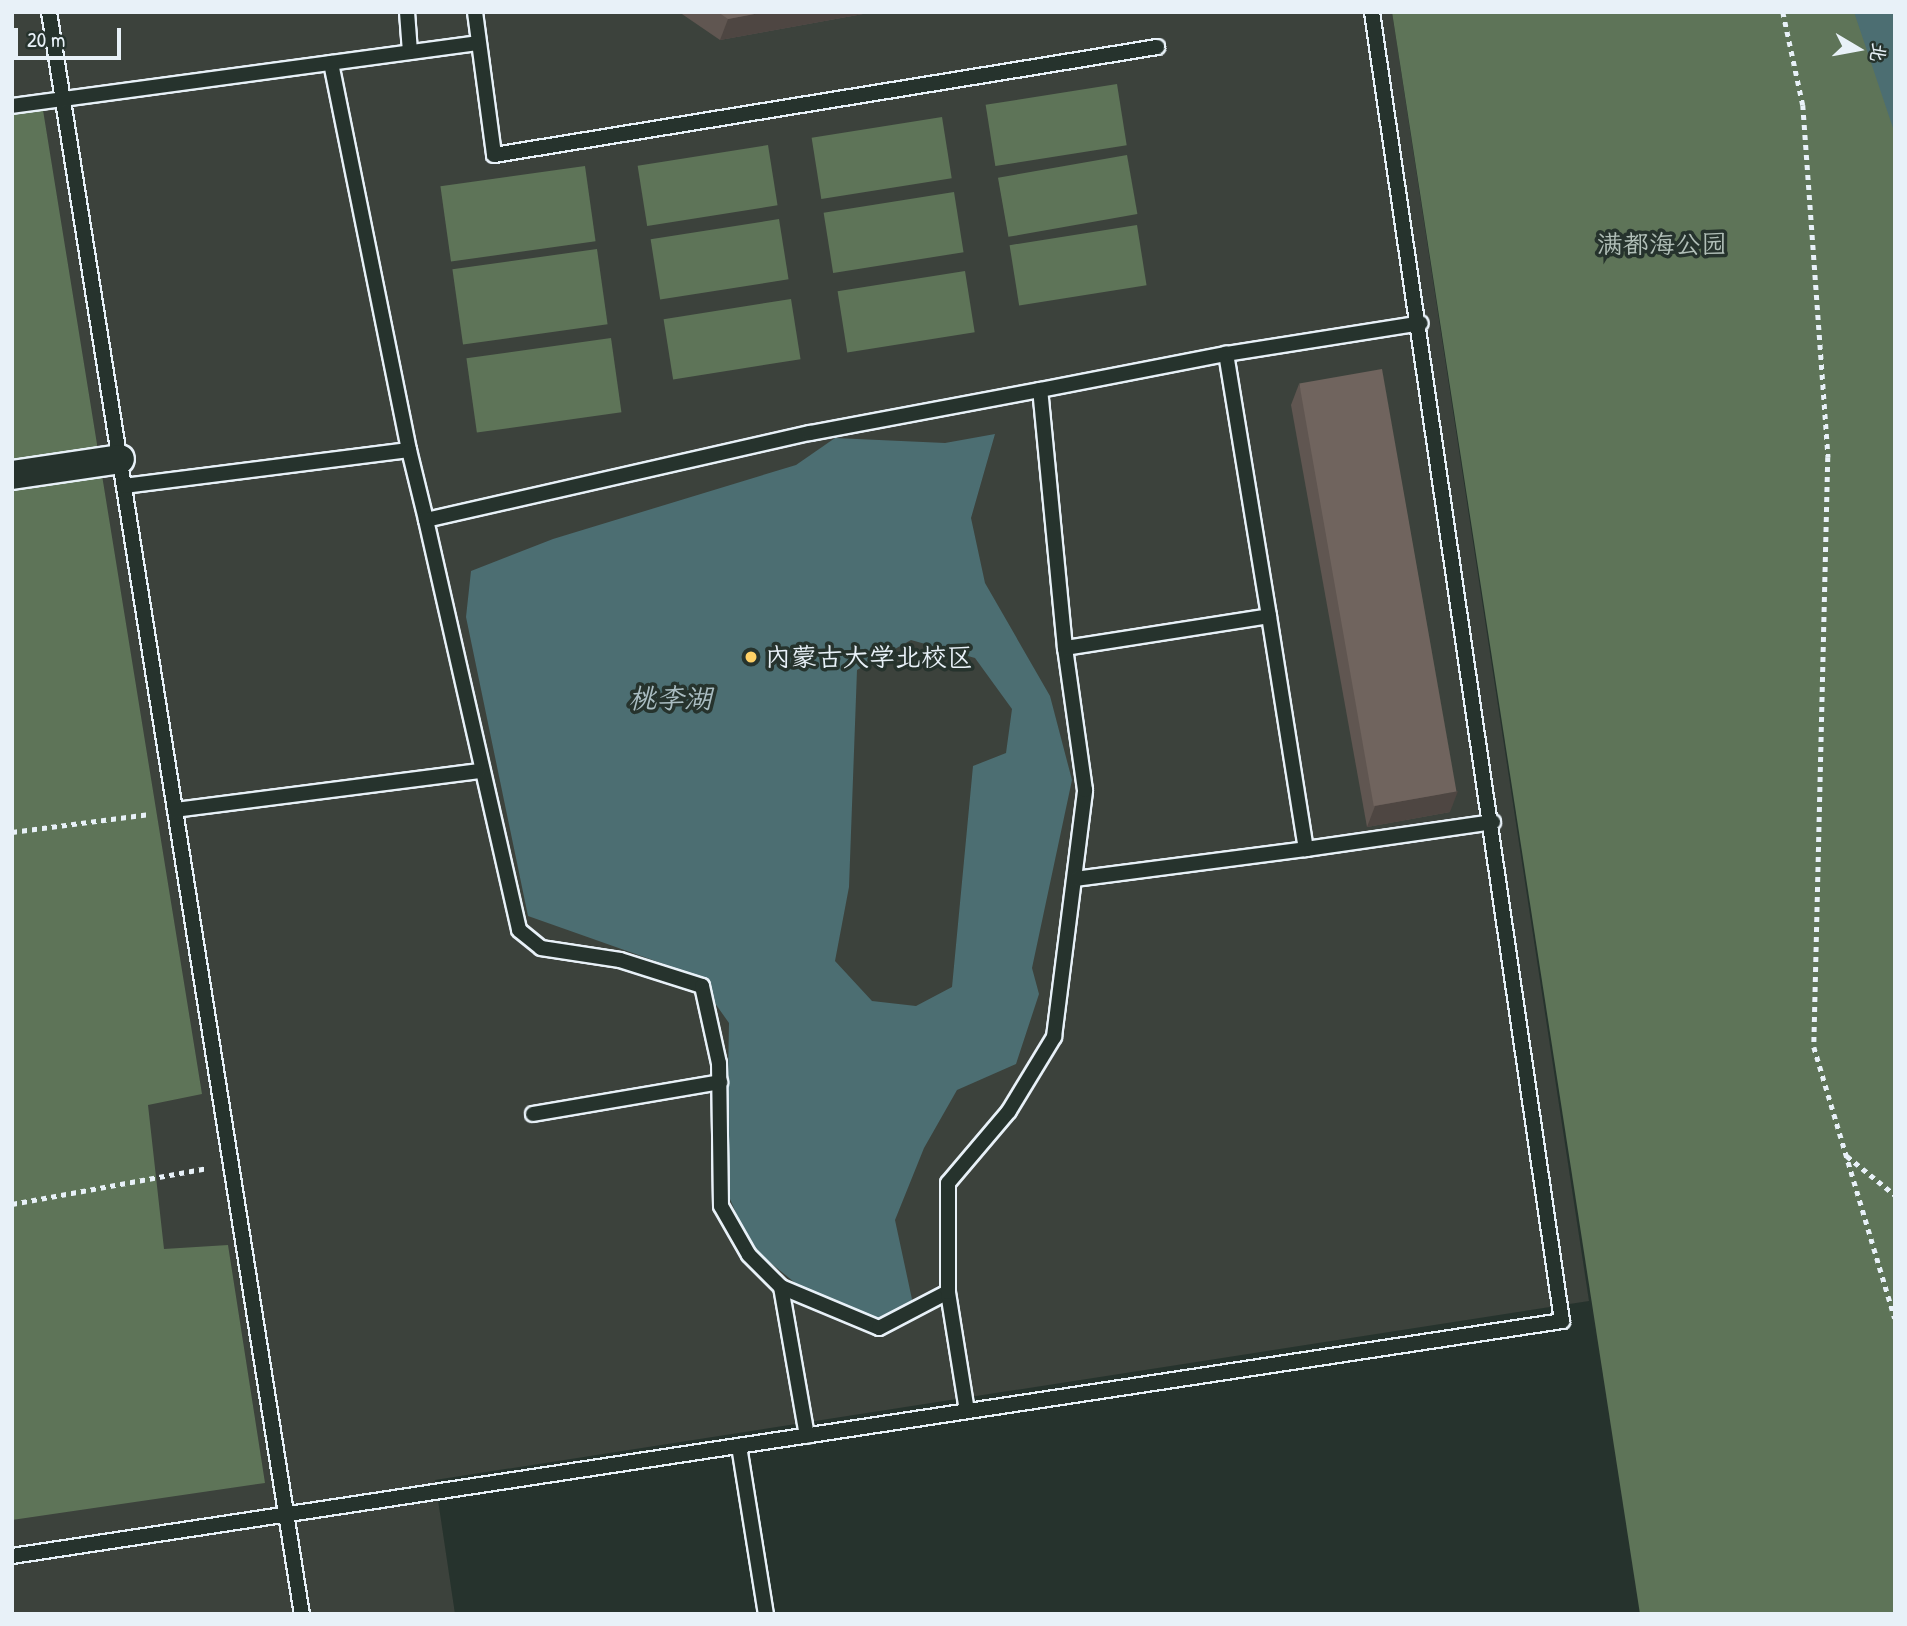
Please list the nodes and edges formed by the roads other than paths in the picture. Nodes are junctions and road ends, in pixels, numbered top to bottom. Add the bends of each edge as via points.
1 (49, 12) edge
2 (407, 12) edge
3 (475, 12) edge
4 (1372, 12) edge
5 (478, 43) junction
6 (1157, 47) dead end
7 (410, 52) junction
8 (331, 63) junction
9 (62, 99) junction
10 (12, 106) edge
11 (1421, 323) junction
12 (1226, 354) junction
13 (1040, 390) junction
14 (409, 450) junction
15 (122, 473) junction
16 (12, 475) edge
17 (426, 520) junction
18 (1269, 616) junction
19 (1065, 648) junction
20 (480, 771) junction
21 (176, 810) junction
22 (1493, 822) junction
23 (1306, 849) junction
24 (1076, 879) junction
25 (720, 1082) junction
26 (533, 1114) dead end
27 (781, 1287) junction
28 (948, 1292) junction
29 (967, 1411) junction
30 (807, 1436) junction
31 (739, 1446) junction
32 (288, 1515) junction
33 (12, 1556) edge
34 (302, 1614) edge
35 (766, 1614) edge

1 - 9 lane
2 - 7 lane
3 - 5 lane
4 - 11 lane
5 - 6 lane via 494,155
5 - 7 lane
7 - 8 lane
8 - 9 lane
8 - 14 lane
9 - 10 lane
9 - 15 lane
11 - 12 lane
11 - 22 lane
12 - 13 lane
12 - 18 lane
13 - 17 lane via 810,433
13 - 19 lane
14 - 15 lane
14 - 17 lane
15 - 16 street
15 - 21 lane
17 - 20 lane
18 - 19 lane
18 - 23 lane
19 - 24 lane via 1084,790
20 - 21 lane
20 - 25 lane via 519,930 541,948 620,960 702,986
21 - 32 lane
22 - 23 lane
22 - 29 lane via 1562,1321
23 - 24 lane
24 - 28 lane via 1054,1037 1009,1111 948,1183
25 - 26 lane
25 - 27 lane via 722,1206 749,1255
27 - 28 lane via 879,1328
27 - 30 lane
28 - 29 lane
29 - 30 lane
30 - 31 lane
31 - 32 lane
31 - 35 lane
32 - 33 lane
32 - 34 lane

